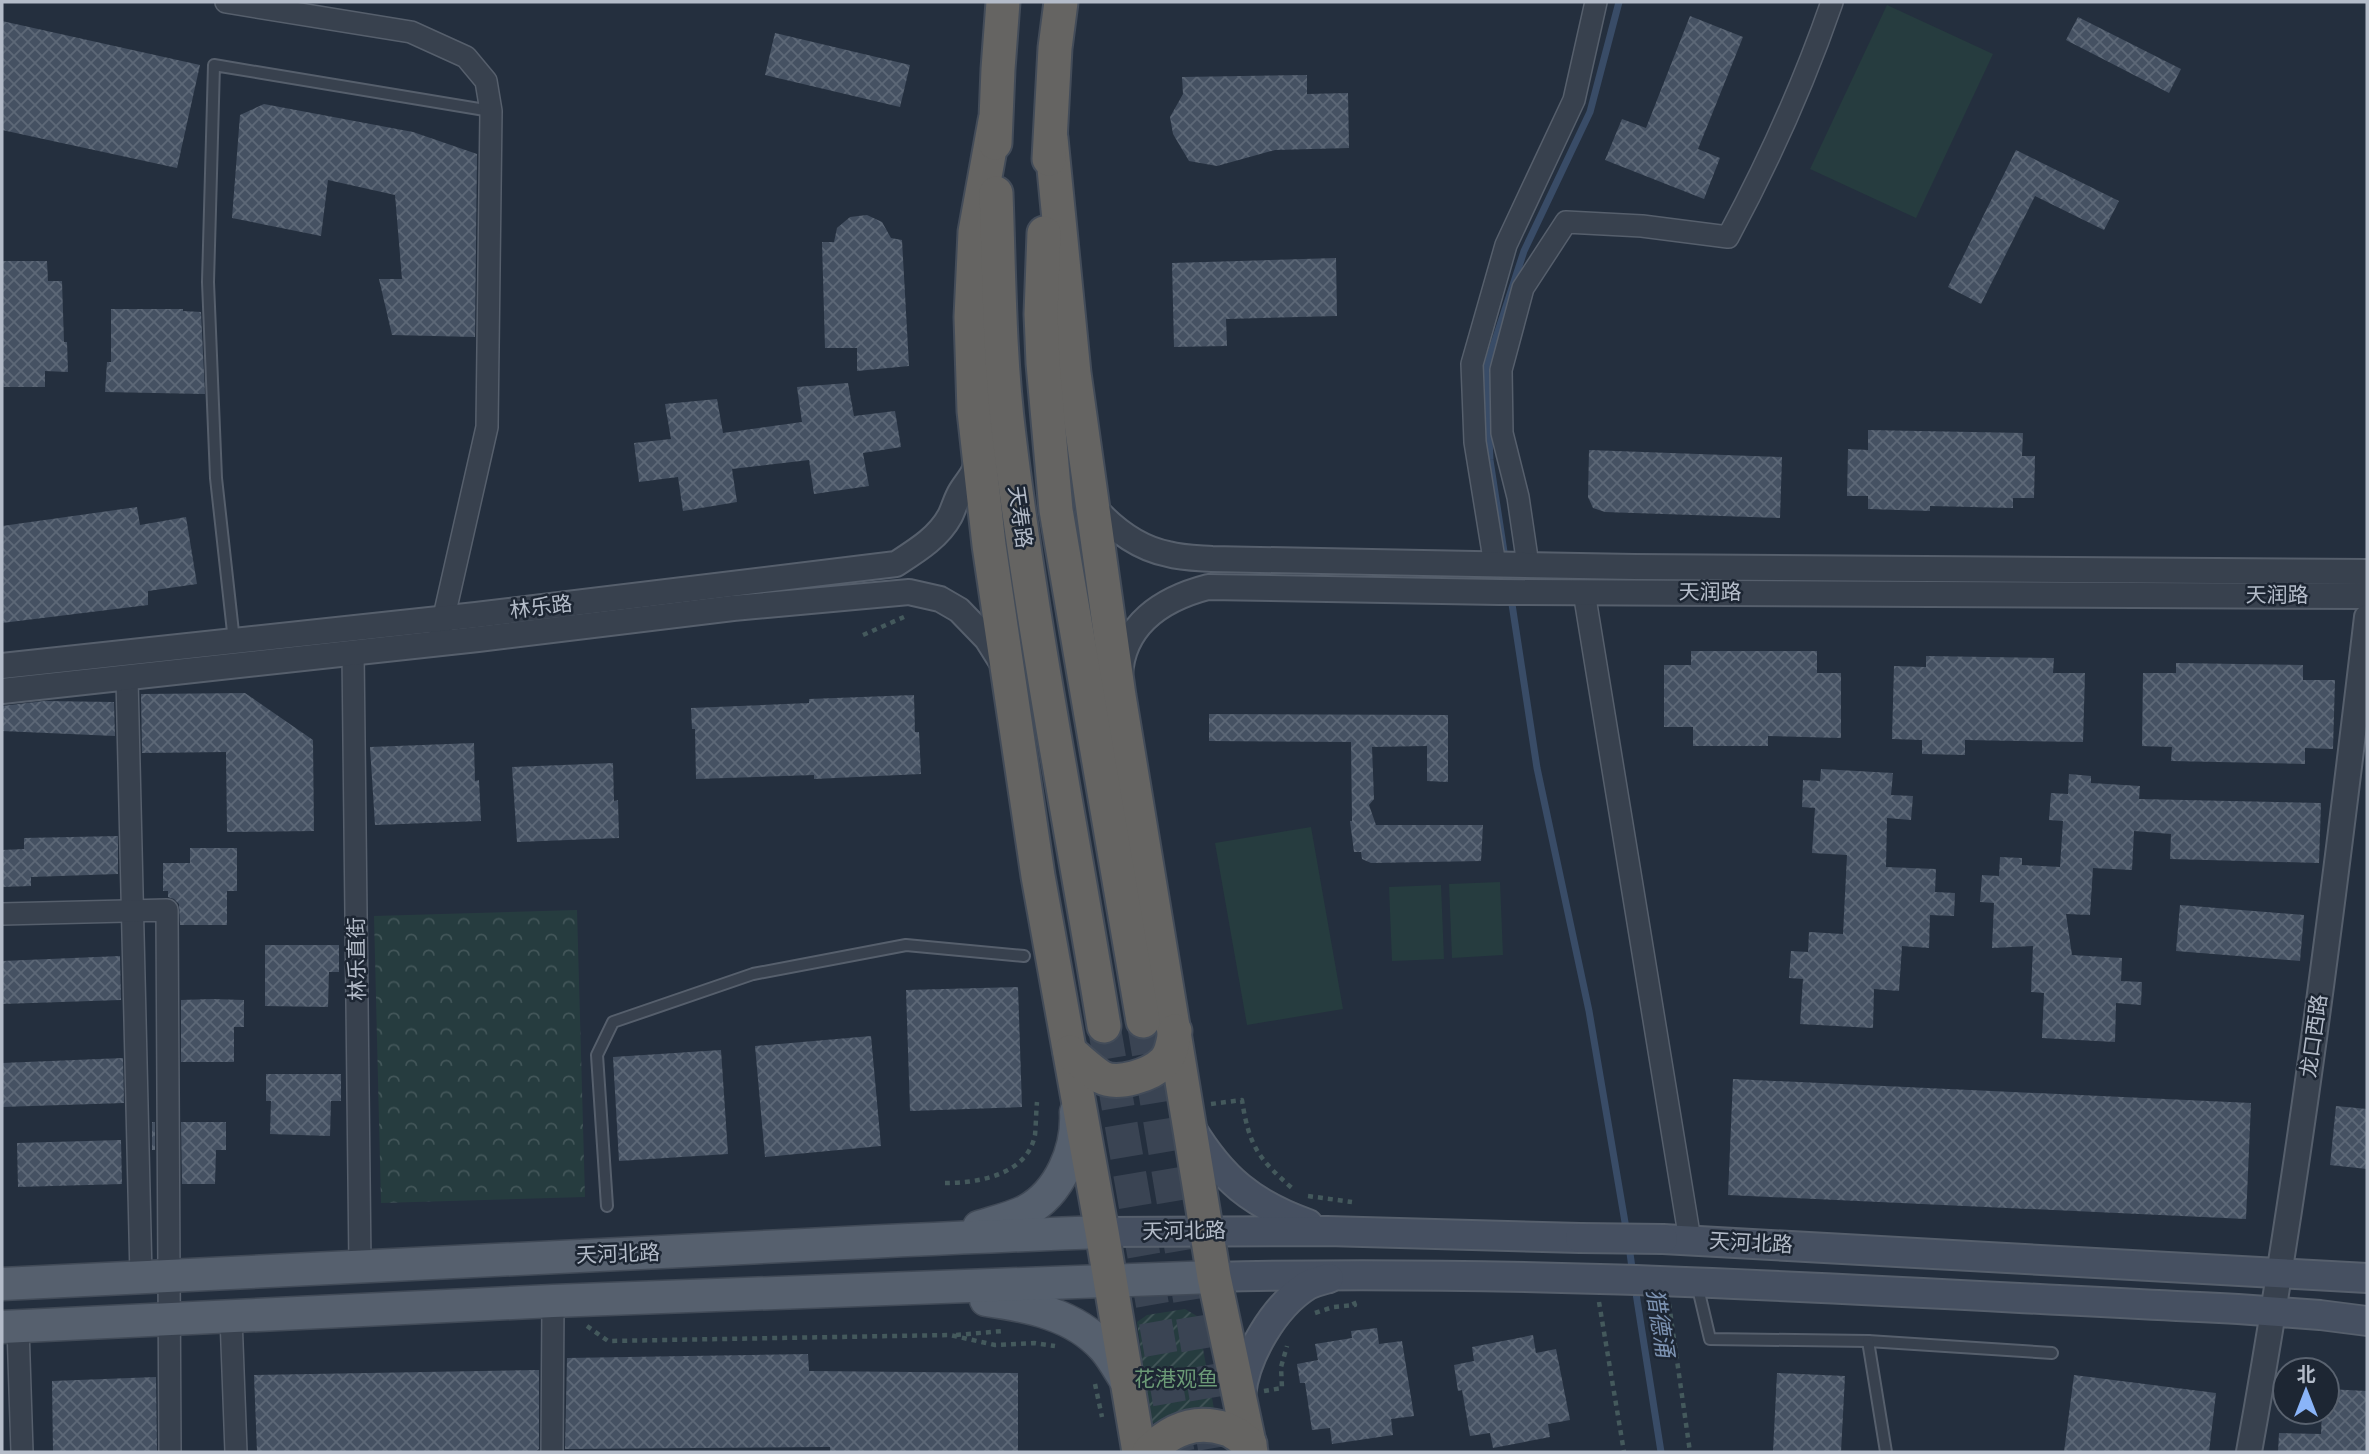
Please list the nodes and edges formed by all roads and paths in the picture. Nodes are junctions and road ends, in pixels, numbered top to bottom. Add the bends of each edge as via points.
1 (226, 2) edge
2 (1003, 2) edge
3 (1061, 2) edge
4 (1596, 2) edge
5 (1832, 2) edge
6 (491, 111) junction
7 (995, 121) junction
8 (1051, 138) junction
9 (974, 411) junction
10 (1091, 504) junction
11 (1513, 565) junction
12 (2367, 572) edge
13 (1584, 592) junction
14 (2367, 596) edge
15 (906, 616) dead end
16 (2367, 617) edge
17 (442, 618) junction
18 (863, 635) dead end
19 (439, 643) junction
20 (353, 652) junction
21 (235, 653) junction
22 (2, 666) edge
23 (1010, 675) junction
24 (127, 678) junction
25 (2, 691) edge
26 (1119, 696) junction
27 (2, 914) edge
28 (1024, 956) dead end
29 (1143, 1021) tunnel mouth
30 (1104, 1026) tunnel mouth
31 (1175, 1031) junction
32 (1070, 1052) junction
33 (1242, 1100) dead end
34 (1037, 1102) dead end
35 (1191, 1127) junction
36 (945, 1182) dead end
37 (1293, 1190) dead end
38 (1306, 1195) dead end
39 (1352, 1202) dead end
40 (607, 1206) dead end
41 (1207, 1230) junction
42 (1327, 1231) junction
43 (1102, 1232) junction
44 (927, 1238) junction
45 (1676, 1240) junction
46 (360, 1265) junction
47 (1342, 1273) junction
48 (2279, 1273) junction
49 (141, 1276) junction
50 (1214, 1277) junction
51 (1595, 1277) junction
52 (2367, 1278) edge
53 (1665, 1279) junction
54 (1696, 1281) junction
55 (1111, 1282) junction
56 (2, 1284) edge
57 (919, 1289) junction
58 (553, 1301) junction
59 (1355, 1305) dead end
60 (2275, 1312) junction
61 (231, 1317) junction
62 (1309, 1318) dead end
63 (2367, 1321) edge
64 (586, 1325) dead end
65 (10, 1327) edge
66 (1006, 1331) dead end
67 (952, 1335) junction
68 (1289, 1341) dead end
69 (1868, 1341) junction
70 (1065, 1349) dead end
71 (2052, 1353) dead end
72 (1093, 1380) dead end
73 (1128, 1384) junction
74 (1282, 1388) dead end
75 (1241, 1395) junction
76 (1102, 1417) dead end
77 (1250, 1448) edge
78 (22, 1452) edge
79 (170, 1452) edge
80 (236, 1452) edge
81 (552, 1452) edge
82 (1139, 1452) edge
83 (1149, 1452) edge
84 (1624, 1452) edge
85 (1690, 1452) edge
86 (1886, 1452) edge
87 (2249, 1452) edge

1 - 6 street via 411,32 466,57 486,81
2 - 7 highway, 天寿路
3 - 8 highway, 天寿路
4 - 11 street via 1574,100 1506,245 1472,364 1475,442
5 - 11 street via 1815,53 1760,178 1728,237 1566,222 1523,288 1501,370 1502,433 1518,497
6 - 17 street via 487,427
6 - 21 lane via 214,65 208,282 216,478
7 - 9 highway via 972,271
7 - 30 highway, 天寿路 via 1009,435
8 - 10 highway
8 - 29 highway, 天寿路 via 1041,314 1047,432 1056,510
9 - 17 street, 林乐路 via 977,468 939,532 896,564
9 - 23 highway
10 - 11 street, 天润路 via 1108,523 1135,541 1167,554 1212,559
10 - 26 highway
11 - 12 street, 天润路
13 - 14 street, 天润路
13 - 26 street, 天润路 via 1208,587 1156,608 1134,632 1121,659
13 - 45 street
15 - 18 path
16 - 48 street, 龙口西路 via 2333,904
17 - 19 street
17 - 21 street, 林乐路
19 - 20 street, 林乐路
19 - 23 street, 林乐路 via 909,592 940,599 970,619
20 - 21 street, 林乐路
20 - 46 street, 林乐直街
21 - 22 street, 林乐路
21 - 24 street, 林乐路
23 - 32 highway via 1038,876
24 - 25 street, 林乐路
24 - 49 street
26 - 31 highway
27 - 79 street via 167,910
28 - 40 lane via 906,945 752,974 613,1022 597,1055
31 - 32 highway via 1163,1063 1131,1078 1102,1077
31 - 35 highway
32 - 43 highway
32 - 44 main road via 1077,1116 1072,1153 1047,1193 1029,1210 1004,1220
33 - 37 path via 1257,1154
34 - 36 path via 1034,1136 1023,1158 982,1180
35 - 41 highway
35 - 42 main road via 1210,1159 1241,1191 1281,1214
38 - 39 path
41 - 42 main road, 天河北路
41 - 43 main road, 天河北路
41 - 50 highway
42 - 45 main road, 天河北路, bridge
43 - 44 main road, 天河北路
43 - 55 highway
44 - 46 main road, 天河北路
45 - 48 main road, 天河北路
46 - 49 main road, 天河北路
47 - 50 main road, 天河北路
47 - 51 main road, 天河北路
47 - 75 main road via 1309,1285 1289,1301 1249,1360
48 - 52 main road, 天河北路
48 - 60 street, 龙口西路
49 - 56 main road, 天河北路
50 - 55 main road, 天河北路
50 - 75 highway
51 - 53 main road, 天河北路
51 - 84 path
53 - 54 main road, 天河北路
53 - 85 path
54 - 60 main road, 天河北路
54 - 69 lane via 1710,1339
55 - 57 main road, 天河北路
55 - 73 highway
57 - 58 main road, 天河北路
57 - 73 main road via 1050,1312 1104,1347
58 - 61 main road, 天河北路
58 - 81 street
59 - 62 path via 1317,1311
60 - 63 main road, 天河北路
60 - 87 street, 龙口西路
61 - 65 main road, 天河北路
61 - 80 street
64 - 67 path via 608,1341
65 - 78 street
66 - 67 path
67 - 70 path via 995,1345 1034,1343
68 - 74 path
69 - 71 lane
69 - 86 lane
72 - 76 path
73 - 82 highway
75 - 77 highway
77 - 83 highway via 1227,1429 1206,1426 1185,1427 1164,1437

